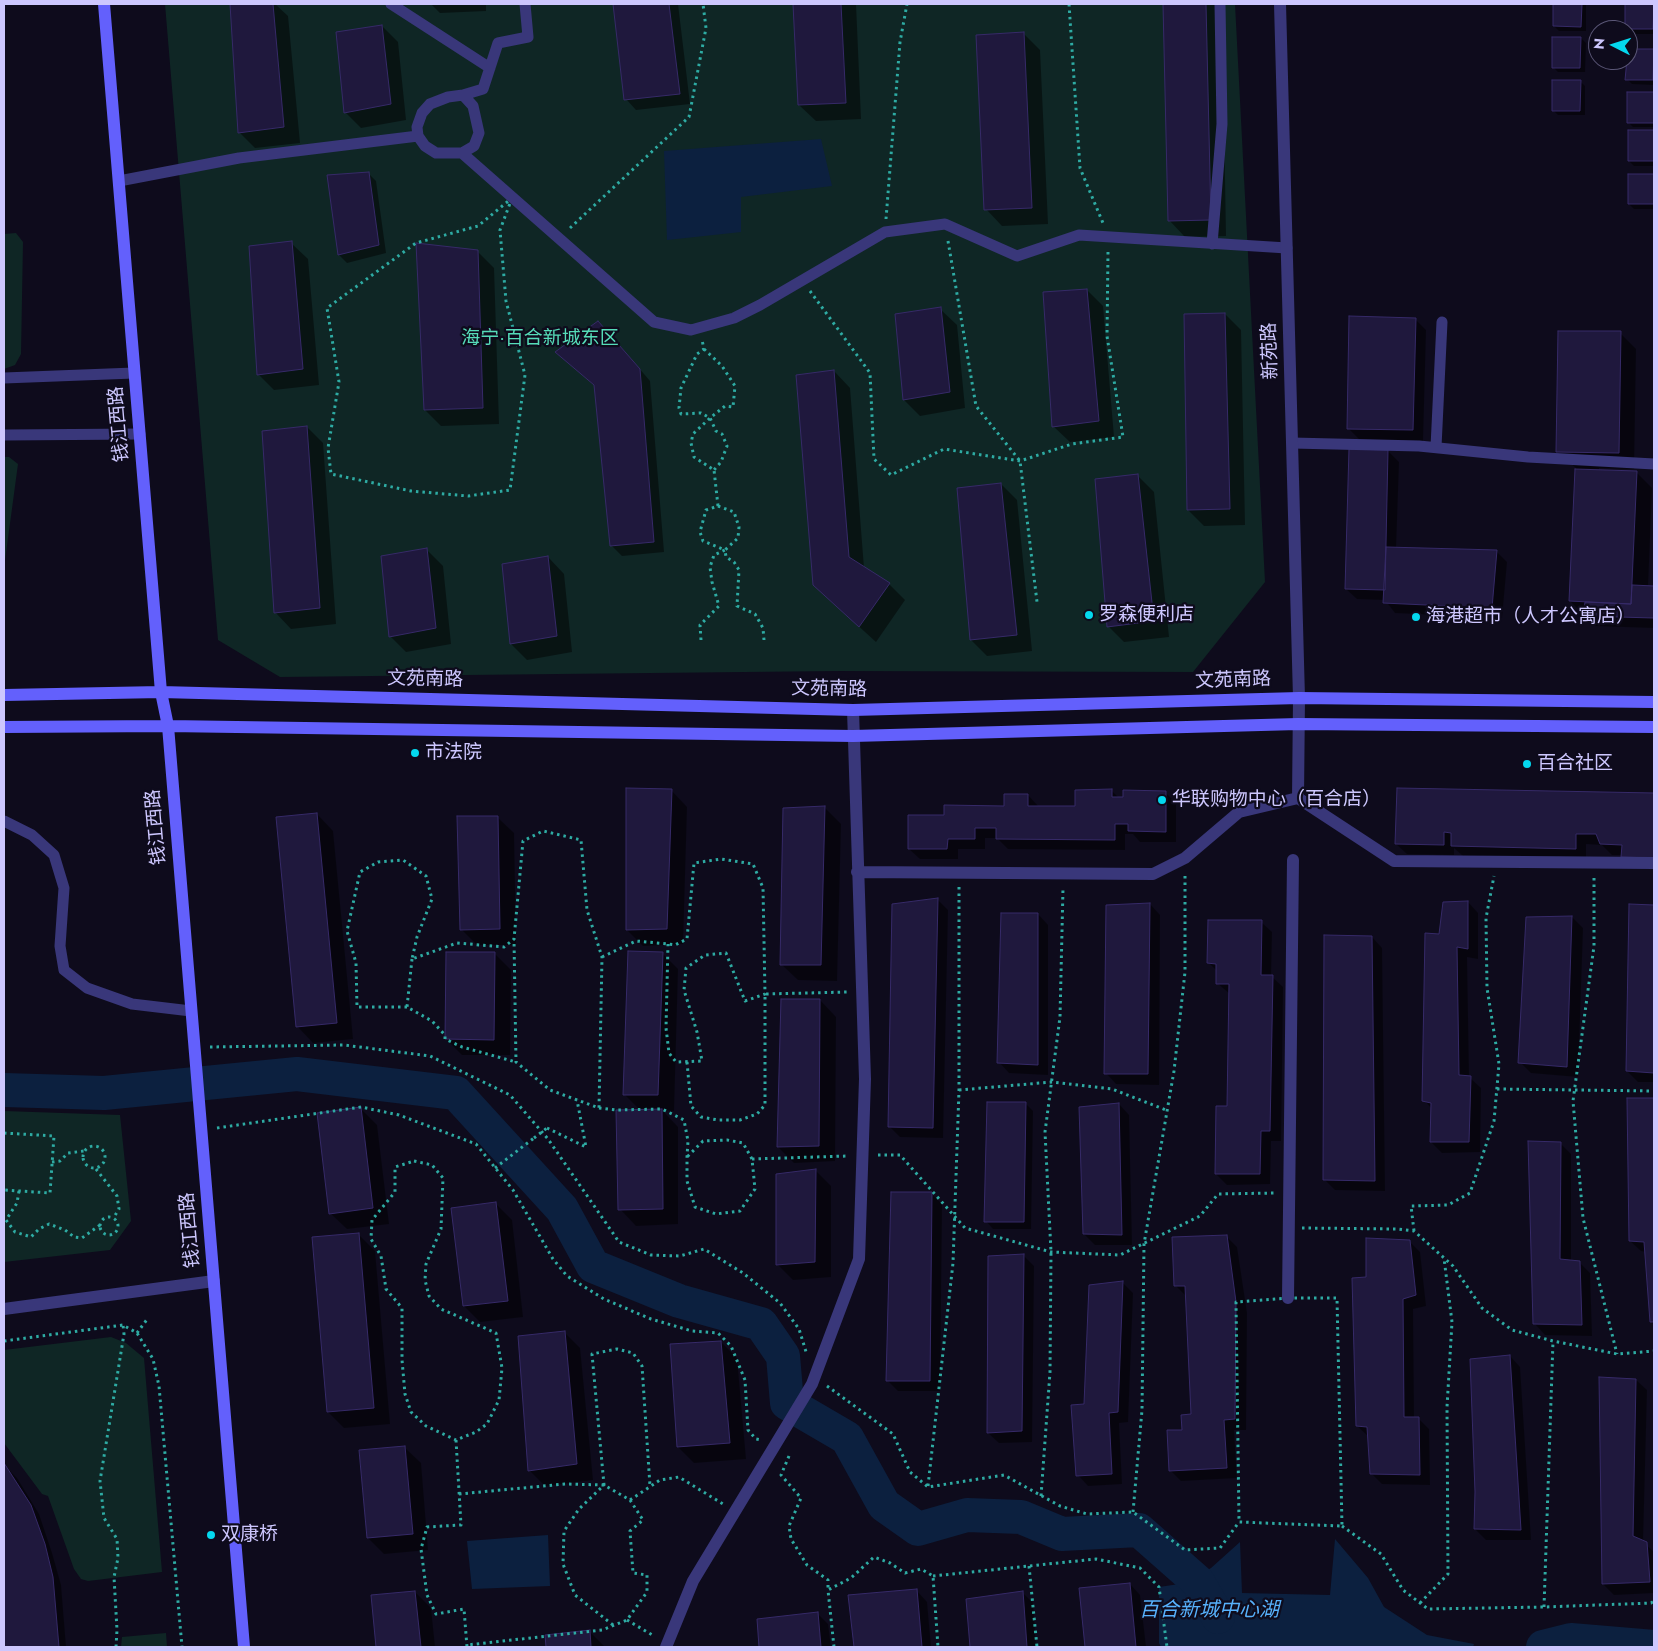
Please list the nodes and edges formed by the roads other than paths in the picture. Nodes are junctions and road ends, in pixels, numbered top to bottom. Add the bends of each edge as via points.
1 (104, 4) edge
2 (391, 4) edge
3 (526, 4) edge
4 (1220, 4) edge
5 (1280, 4) edge
6 (490, 68) junction
7 (463, 95) junction
8 (418, 136) junction
9 (462, 153) junction
10 (119, 181) junction
11 (1212, 244) junction
12 (1287, 248) junction
13 (1442, 322) dead end
14 (134, 373) junction
15 (4, 378) edge
16 (140, 434) junction
17 (4, 435) edge
18 (1292, 443) junction
19 (1436, 447) junction
20 (1654, 464) edge
21 (161, 692) junction
22 (4, 695) edge
23 (1299, 698) junction
24 (1654, 702) edge
25 (853, 710) junction
26 (1298, 724) junction
27 (168, 726) junction
28 (1654, 727) edge
29 (4, 728) edge
30 (854, 736) junction
31 (1298, 798) junction
32 (4, 821) edge
33 (1293, 860) dead end
34 (1654, 863) edge
35 (857, 872) junction
36 (191, 1011) junction
37 (214, 1281) junction
38 (1288, 1298) road end
39 (4, 1310) edge
40 (667, 1645) edge
41 (244, 1647) edge

1 - 10 main road, 钱江西路
2 - 6 lane
3 - 6 lane via 528,37 498,43
4 - 11 lane via 1222,124
5 - 12 street, 新苑路
6 - 7 lane via 483,89
7 - 8 lane via 430,104 422,113 417,127
7 - 9 lane via 473,106 479,133 474,146
8 - 9 lane via 436,153
8 - 10 lane via 239,158
9 - 11 lane via 654,322 691,330 734,318 885,232 945,224 1017,256 1080,235
10 - 14 main road, 钱江西路
11 - 12 lane
12 - 18 street, 新苑路
13 - 19 lane
14 - 15 lane
14 - 16 main road, 钱江西路
16 - 17 lane
16 - 21 main road, 钱江西路
18 - 19 lane
18 - 23 street, 新苑路
19 - 20 lane via 1528,457
21 - 22 main road, 文苑南路
21 - 25 main road, 文苑南路
21 - 27 main road, 钱江西路
23 - 24 main road, 文苑南路
23 - 25 main road, 文苑南路
23 - 26 street, 新苑路
25 - 30 street
26 - 28 main road
26 - 30 main road
26 - 31 street, 新苑路
27 - 29 main road
27 - 30 main road
27 - 36 main road, 钱江西路
30 - 35 street
31 - 34 street via 1394,861
31 - 35 street via 1239,812 1185,858 1153,874
32 - 36 lane via 32,835 54,855 64,888 60,946 64,970 87,988 132,1004
33 - 38 street
35 - 40 street via 865,1079 859,1259 813,1380 693,1581
36 - 37 main road, 钱江西路
37 - 39 street
37 - 41 main road, 钱江西路

